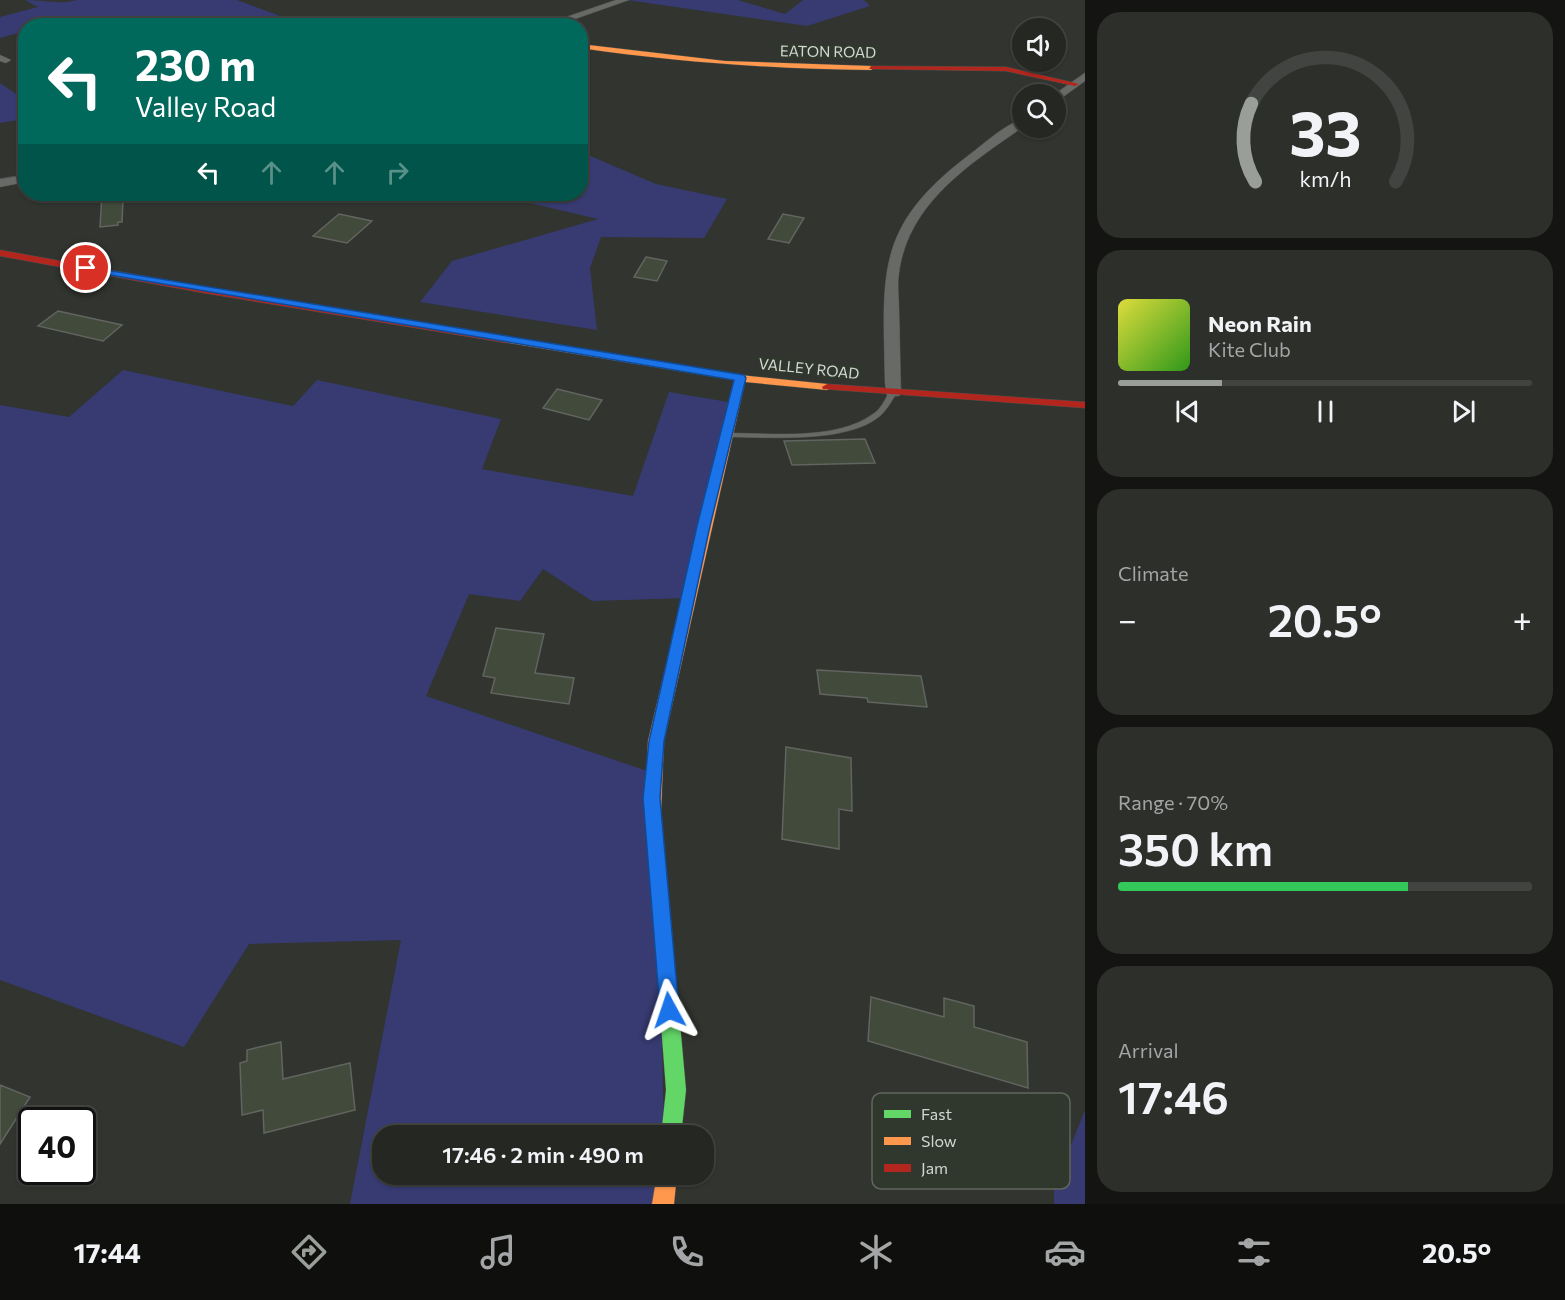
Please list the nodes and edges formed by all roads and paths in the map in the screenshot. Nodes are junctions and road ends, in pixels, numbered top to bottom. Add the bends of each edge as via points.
1 (624, 0) edge
2 (569, 18) edge
3 (588, 47) edge
4 (1080, 80) edge
5 (1066, 91) edge
6 (1012, 130) edge
7 (18, 180) edge
8 (0, 183) edge
9 (0, 253) edge
10 (740, 378) junction
11 (892, 393) junction
12 (1085, 405) edge
13 (726, 435) junction
14 (672, 1125) edge
15 (666, 1185) edge
16 (663, 1204) edge

1 - 2 street
3 - 4 street, EATON ROAD via 745,65 1006,69
4 - 5 street
6 - 11 street via 955,171 913,215 897,251 892,274
7 - 8 street
9 - 10 street, VALLEY ROAD
10 - 11 street, VALLEY ROAD
10 - 13 street
11 - 12 street, VALLEY ROAD
11 - 13 lane via 879,414 861,424 799,434
13 - 14 street via 656,741 651,798 676,1090
15 - 16 street

